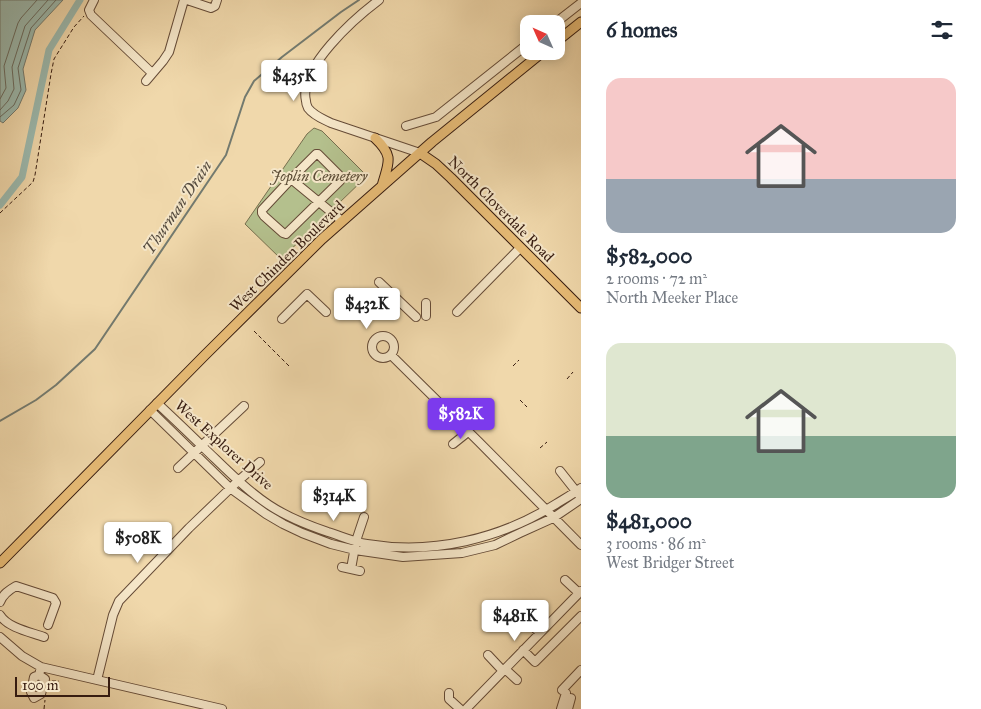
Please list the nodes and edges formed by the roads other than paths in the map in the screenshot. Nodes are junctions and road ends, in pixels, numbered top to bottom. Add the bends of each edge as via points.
1 (94, 0) edge
2 (186, 0) edge
3 (217, 0) edge
4 (379, 0) edge
5 (581, 3) edge
6 (565, 15) edge
7 (581, 22) edge
8 (565, 35) edge
9 (520, 50) edge
10 (533, 60) edge
11 (152, 73) junction
12 (146, 81) dead end
13 (406, 126) dead end
14 (375, 138) junction
15 (420, 153) junction
16 (291, 179) junction
17 (382, 186) junction
18 (319, 201) junction
19 (342, 221) junction
20 (520, 248) junction
21 (380, 282) dead end
22 (426, 303) dead end
23 (581, 308) edge
24 (326, 312) dead end
25 (457, 312) dead end
26 (416, 316) dead end
27 (426, 316) dead end
28 (282, 319) dead end
29 (390, 355) dead end
30 (157, 403) junction
31 (244, 406) dead end
32 (150, 410) junction
33 (468, 432) junction
34 (453, 444) dead end
35 (202, 445) junction
36 (194, 452) junction
37 (260, 462) dead end
38 (178, 468) dead end
39 (560, 472) dead end
40 (238, 480) junction
41 (230, 488) junction
42 (580, 494) edge
43 (546, 510) junction
44 (364, 517) dead end
45 (553, 518) junction
46 (356, 541) junction
47 (581, 546) edge
48 (355, 550) junction
49 (0, 563) edge
50 (342, 567) dead end
51 (351, 569) junction
52 (360, 571) dead end
53 (565, 580) dead end
54 (580, 592) edge
55 (0, 602) edge
56 (562, 611) junction
57 (0, 615) edge
58 (581, 616) edge
59 (525, 619) dead end
60 (574, 623) junction
61 (48, 625) dead end
62 (540, 634) junction
63 (0, 637) edge
64 (44, 637) dead end
65 (523, 650) junction
66 (488, 655) dead end
67 (504, 670) junction
68 (581, 670) edge
69 (97, 680) junction
70 (518, 680) dead end
71 (449, 692) dead end
72 (567, 694) junction
73 (222, 709) edge
74 (460, 709) edge
75 (466, 709) edge
76 (561, 709) edge
77 (568, 709) edge

1 - 11 street via 89,10 91,15
2 - 3 street via 210,8
2 - 11 street via 169,52
4 - 14 street via 333,42 310,74 304,96 307,108 318,117 364,139
5 - 6 street
7 - 8 main road
9 - 13 street via 436,117
10 - 15 main road, West Chinden Boulevard
11 - 12 street
14 - 15 street
14 - 17 main road via 387,152
15 - 17 main road, West Chinden Boulevard
15 - 20 main road, North Cloverdale Road via 451,178
16 - 18 street
16 - 18 street via 318,154 341,177
16 - 18 street via 262,210 264,216 283,233 286,234
17 - 19 main road, West Chinden Boulevard
18 - 19 street
19 - 30 main road, West Chinden Boulevard
20 - 23 main road, North Cloverdale Road
20 - 25 street
21 - 26 street
22 - 27 street
24 - 28 street via 307,294
29 - 33 street
30 - 32 main road, West Chinden Boulevard
30 - 35 street, West Explorer Drive
31 - 35 street
32 - 36 street, West Explorer Drive
32 - 49 main road, West Chinden Boulevard
33 - 34 street
33 - 43 street
35 - 36 street
35 - 40 street, West Explorer Drive
36 - 38 street
36 - 41 street, West Explorer Drive
37 - 40 street
39 - 42 street
40 - 41 street
40 - 46 street, West Explorer Drive via 270,506 298,521
41 - 48 street, West Explorer Drive via 283,524 331,544
41 - 69 street via 119,601 112,615
42 - 43 street, West Explorer Drive
42 - 45 street, West Explorer Drive
43 - 45 street
43 - 46 street, West Explorer Drive via 512,528 460,543 423,548
44 - 46 street
45 - 47 street
45 - 48 street, West Explorer Drive via 495,545 462,554 403,557
46 - 48 street
48 - 51 street
50 - 51 street
51 - 52 street
53 - 54 street
54 - 56 street
55 - 61 street via 16,586 53,598 56,604
56 - 60 street
56 - 62 street
57 - 64 street via 14,627
58 - 60 street
59 - 62 street
60 - 65 street via 535,662
62 - 65 street
63 - 69 street via 41,671
65 - 67 street
66 - 67 street
67 - 70 street
67 - 75 street
68 - 72 street
69 - 73 street
71 - 74 street via 449,699
72 - 76 street
72 - 77 street

